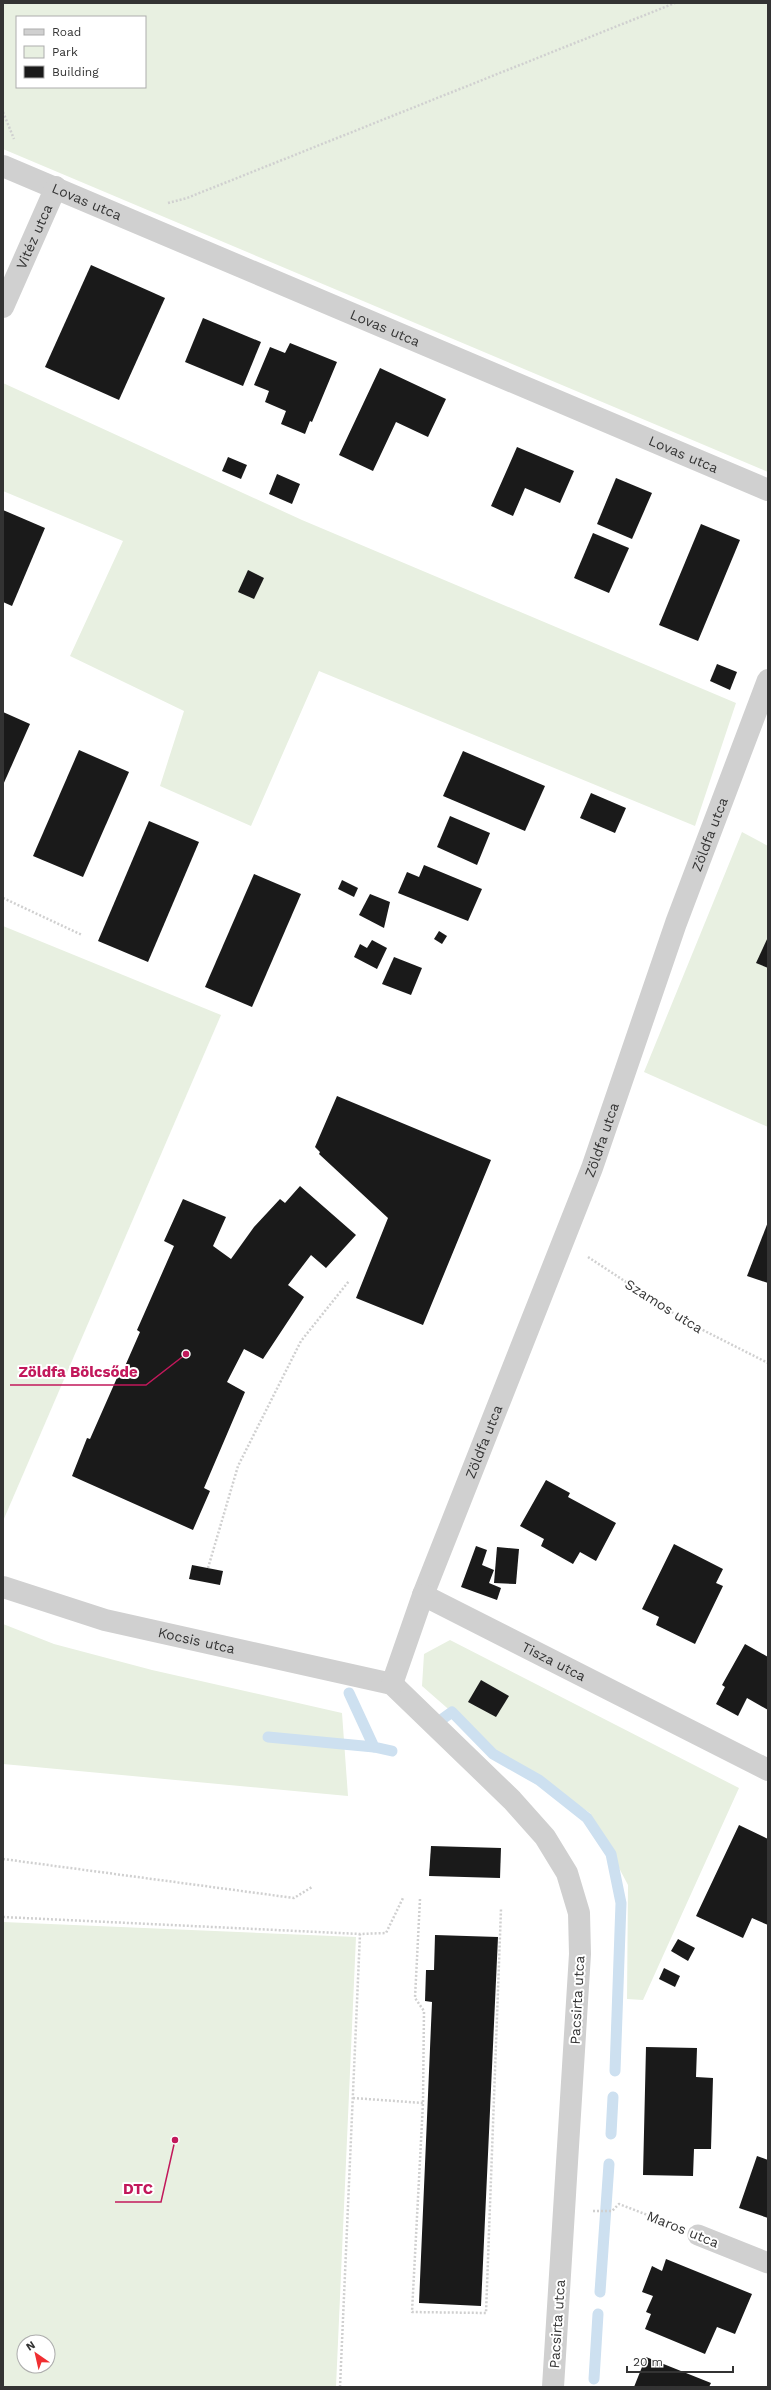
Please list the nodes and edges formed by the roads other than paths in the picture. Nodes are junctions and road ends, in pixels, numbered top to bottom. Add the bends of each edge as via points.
1 (3, 166) edge
2 (56, 187) junction
3 (3, 308) edge
4 (768, 490) edge
5 (768, 680) edge
6 (3, 1587) edge
7 (423, 1595) junction
8 (392, 1684) junction
9 (768, 1770) edge
10 (698, 2235) road end
11 (768, 2262) edge
12 (553, 2387) edge

1 - 2 street, Lovas utca
2 - 3 street, Vitéz utca
2 - 4 street, Lovas utca
5 - 7 street, Zöldfa utca via 676,924 592,1168
6 - 8 street, Kocsis utca via 105,1620
7 - 8 street
7 - 9 street, Tisza utca
8 - 12 street, Pacsirta utca via 512,1800 545,1837 567,1873 578,1913 580,1954
10 - 11 lane, Maros utca

